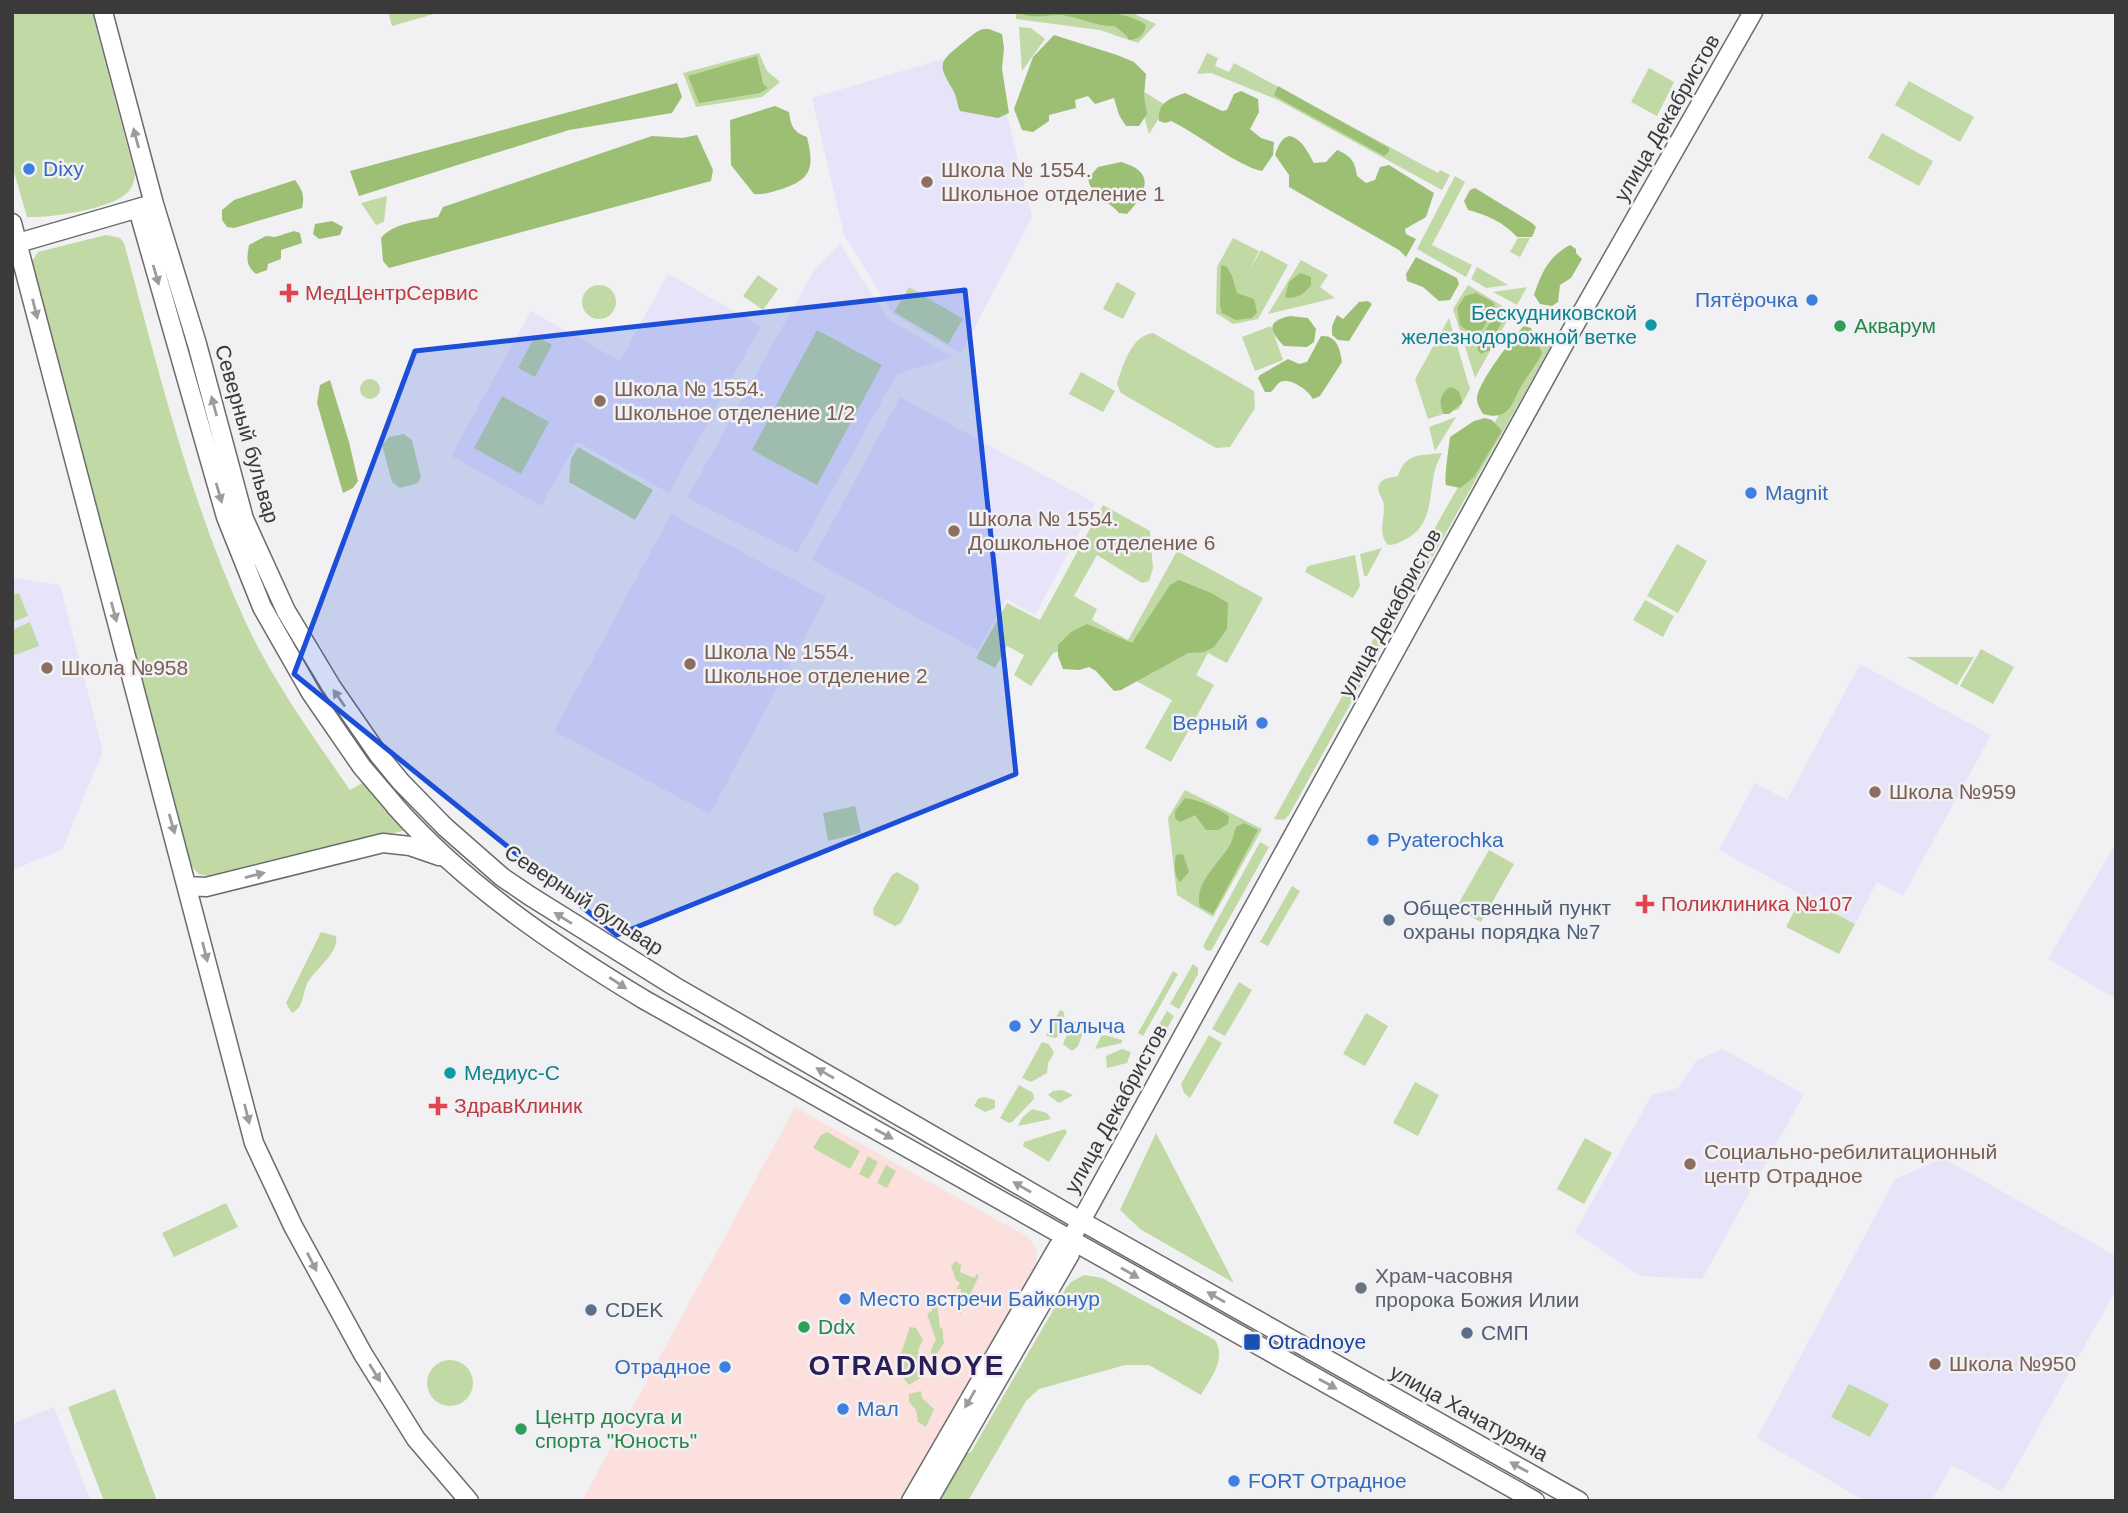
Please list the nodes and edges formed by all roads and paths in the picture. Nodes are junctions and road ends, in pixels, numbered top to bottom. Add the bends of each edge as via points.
1 (103, 12) edge
2 (1754, 12) edge
3 (146, 206) junction
4 (12, 223) edge
5 (18, 243) junction
6 (443, 857) junction
7 (188, 886) junction
8 (1081, 1221) junction
9 (1070, 1238) junction
10 (469, 1501) edge
11 (911, 1501) edge
12 (928, 1501) edge
13 (1535, 1501) edge
14 (1579, 1501) edge

3 -> 1 main road, Северный бульвар
2 - 8 main road, улица Декабристов via 1569,335
3 - 5 main road
3 -> 6 main road, Северный бульвар via 226,517 262,607 311,693 362,766
8 -> 3 main road, Северный бульвар via 560,917 502,877 401,782 331,686 286,611 244,519 197,344
4 - 5 main road
5 -> 7 main road
7 -> 6 main road via 206,887 383,843
6 -> 9 main road, Северный бульвар via 544,936 623,986
7 -> 10 main road via 254,1143 363,1354 416,1439
8 - 9 main road, улица Декабристов
14 -> 8 main road, улица Хачатуряна
9 -> 11 main road, улица Декабристов via 1058,1247
9 - 12 main road, улица Декабристов via 1070,1254
9 -> 13 main road, улица Хачатуряна

